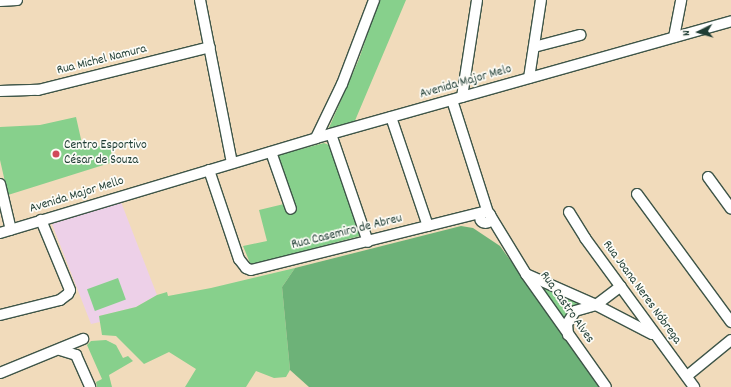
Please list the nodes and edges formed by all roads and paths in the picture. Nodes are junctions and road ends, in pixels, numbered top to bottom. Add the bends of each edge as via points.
1 (17, 0) edge
2 (200, 0) edge
3 (374, 0) edge
4 (477, 0) edge
5 (541, 0) edge
6 (681, 0) edge
7 (0, 2) edge
8 (731, 21) edge
9 (580, 35) dead end
10 (674, 37) junction
11 (210, 47) junction
12 (534, 47) junction
13 (529, 78) junction
14 (0, 91) edge
15 (457, 99) junction
16 (391, 117) junction
17 (331, 134) junction
18 (316, 138) junction
19 (271, 152) junction
20 (232, 163) junction
21 (209, 170) junction
22 (708, 177) dead end
23 (0, 184) edge
24 (636, 194) dead end
25 (291, 209) dead end
26 (731, 209) edge
27 (569, 212) dead end
28 (485, 217) junction
29 (42, 220) junction
30 (428, 226) junction
31 (11, 230) junction
32 (0, 233) edge
33 (368, 242) junction
34 (526, 274) junction
35 (621, 286) junction
36 (596, 305) junction
37 (0, 315) edge
38 (731, 322) edge
39 (568, 335) junction
40 (654, 335) junction
41 (731, 340) edge
42 (60, 350) junction
43 (76, 355) junction
44 (0, 373) edge
45 (687, 376) junction
46 (90, 387) edge
47 (606, 387) edge
48 (694, 387) edge

1 - 7 street
2 - 11 street
3 - 18 street via 342,84
4 - 15 street
5 - 12 street
6 - 10 street
8 - 10 street, Avenida Major Melo
9 - 12 street
10 - 13 street, Avenida Major Melo
11 - 14 street, Rua Michel Namura via 38,90
11 - 20 street
12 - 13 street
13 - 15 street, Avenida Major Melo
15 - 16 street, Avenida Major Melo
15 - 28 street, Rua Castro Alves
16 - 17 street, Avenida Major Melo
16 - 30 street
17 - 18 street, Avenida Major Melo
17 - 33 street
18 - 19 street, Avenida Major Melo
19 - 20 street, Avenida Major Melo
19 - 25 street
20 - 21 street, Avenida Major Melo
21 - 29 street, Avenida Major Mello
21 - 33 street, Rua Casemiro de Abreu via 242,264 251,270
22 - 26 street
23 - 31 street
24 - 38 street
27 - 35 street, Rua Joana Neres Nóbrega
28 - 30 street, Rua Casemiro de Abreu via 458,217
28 - 34 street, Rua Castro Alves
29 - 31 street, Avenida Major Mello
29 - 37 street via 70,290 60,300
30 - 33 street, Rua Casemiro de Abreu
31 - 32 street, Avenida Major Mello
34 - 36 street
34 - 39 street, Rua Castro Alves
35 - 36 street
35 - 40 street, Rua Joana Neres Nóbrega
36 - 39 street via 575,312 567,324
36 - 40 street
39 - 47 street, Rua Castro Alves
40 - 45 street, Rua Joana Neres Nóbrega
41 - 45 street
42 - 43 street
42 - 43 street via 83,339
42 - 44 street
43 - 46 street
45 - 48 street, Rua Joana Neres Nóbrega

